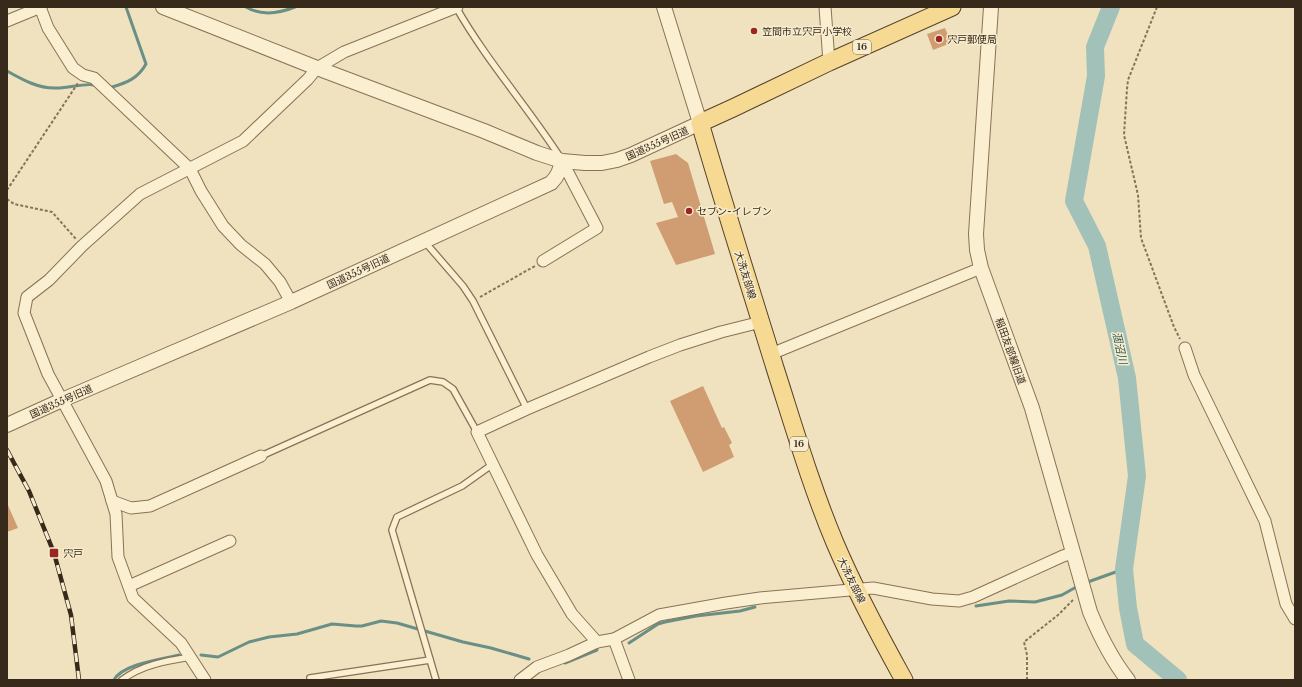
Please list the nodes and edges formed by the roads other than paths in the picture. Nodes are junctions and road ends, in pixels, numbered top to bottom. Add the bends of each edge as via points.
1 (41, 7) edge
2 (163, 7) edge
3 (456, 7) edge
4 (664, 7) edge
5 (824, 7) edge
6 (952, 7) edge
7 (991, 7) edge
8 (7, 21) edge
9 (829, 62) junction
10 (317, 68) junction
11 (700, 123) junction
12 (562, 161) junction
13 (190, 169) junction
14 (424, 240) junction
15 (543, 261) road end
16 (981, 268) junction
17 (291, 302) junction
18 (761, 322) junction
19 (1185, 348) road end
20 (771, 354) junction
21 (62, 400) junction
22 (527, 409) junction
23 (7, 426) edge
24 (477, 432) junction
25 (261, 456) joint
26 (493, 464) junction
27 (112, 500) junction
28 (230, 540) dead end
29 (1072, 553) junction
30 (129, 586) junction
31 (856, 589) junction
32 (1295, 619) edge
33 (614, 639) junction
34 (597, 642) junction
35 (190, 657) junction
36 (430, 660) junction
37 (310, 678) dead end
38 (122, 680) edge
39 (205, 680) edge
40 (436, 680) edge
41 (520, 680) edge
42 (629, 680) edge
43 (904, 680) edge
44 (1128, 680) edge

1 - 8 street
1 - 13 street via 48,28 73,68 83,75 94,78
2 - 10 street
3 - 10 street via 344,52
3 - 12 lane via 468,28
4 - 11 street
5 - 9 street
6 - 9 main road, 16
7 - 16 street, 稲田友部線旧道 via 976,234
9 - 11 main road, 16
10 - 12 street
10 - 13 street via 243,141
11 - 12 street, 国道355号旧道 via 616,160 602,163
11 - 18 main road, 大洗友部線 / 16
12 - 14 street, 国道355号旧道 via 559,173 551,183
12 - 15 street via 598,228
13 - 17 street via 223,226 241,245 265,264 280,282
13 - 21 street via 140,194 82,246 49,280 27,297 24,313 48,374
14 - 17 street, 国道355号旧道
14 - 22 lane via 473,301
16 - 20 street
16 - 29 street, 稲田友部線旧道 via 1032,408
17 - 21 street, 国道355号旧道
18 - 20 main road, 大洗友部線 / 16
18 - 22 street via 680,345
19 - 32 street via 1194,375 1266,521 1286,604
20 - 31 main road, 大洗友部線 / 16 via 804,461 834,542
21 - 23 street, 国道355号旧道
21 - 27 street via 106,481
22 - 24 street
24 - 25 lane via 453,389 443,382 430,380
24 - 26 street
25 - 27 street via 150,506 131,508
26 - 34 street via 537,555 572,614
26 - 36 lane via 462,486 397,517 392,530
27 - 30 street via 116,514 118,557
28 - 30 street
29 - 31 street via 959,601 932,599 873,588
29 - 44 street, 稲田友部線旧道 via 1099,634
30 - 35 street via 133,598 181,643
31 - 33 street via 760,598 659,615
31 - 43 main road, 大洗友部線 / 16
33 - 34 street
33 - 42 street
34 - 41 street via 537,666
35 - 38 lane via 162,662 131,673
35 - 39 street
36 - 37 lane
36 - 40 lane

